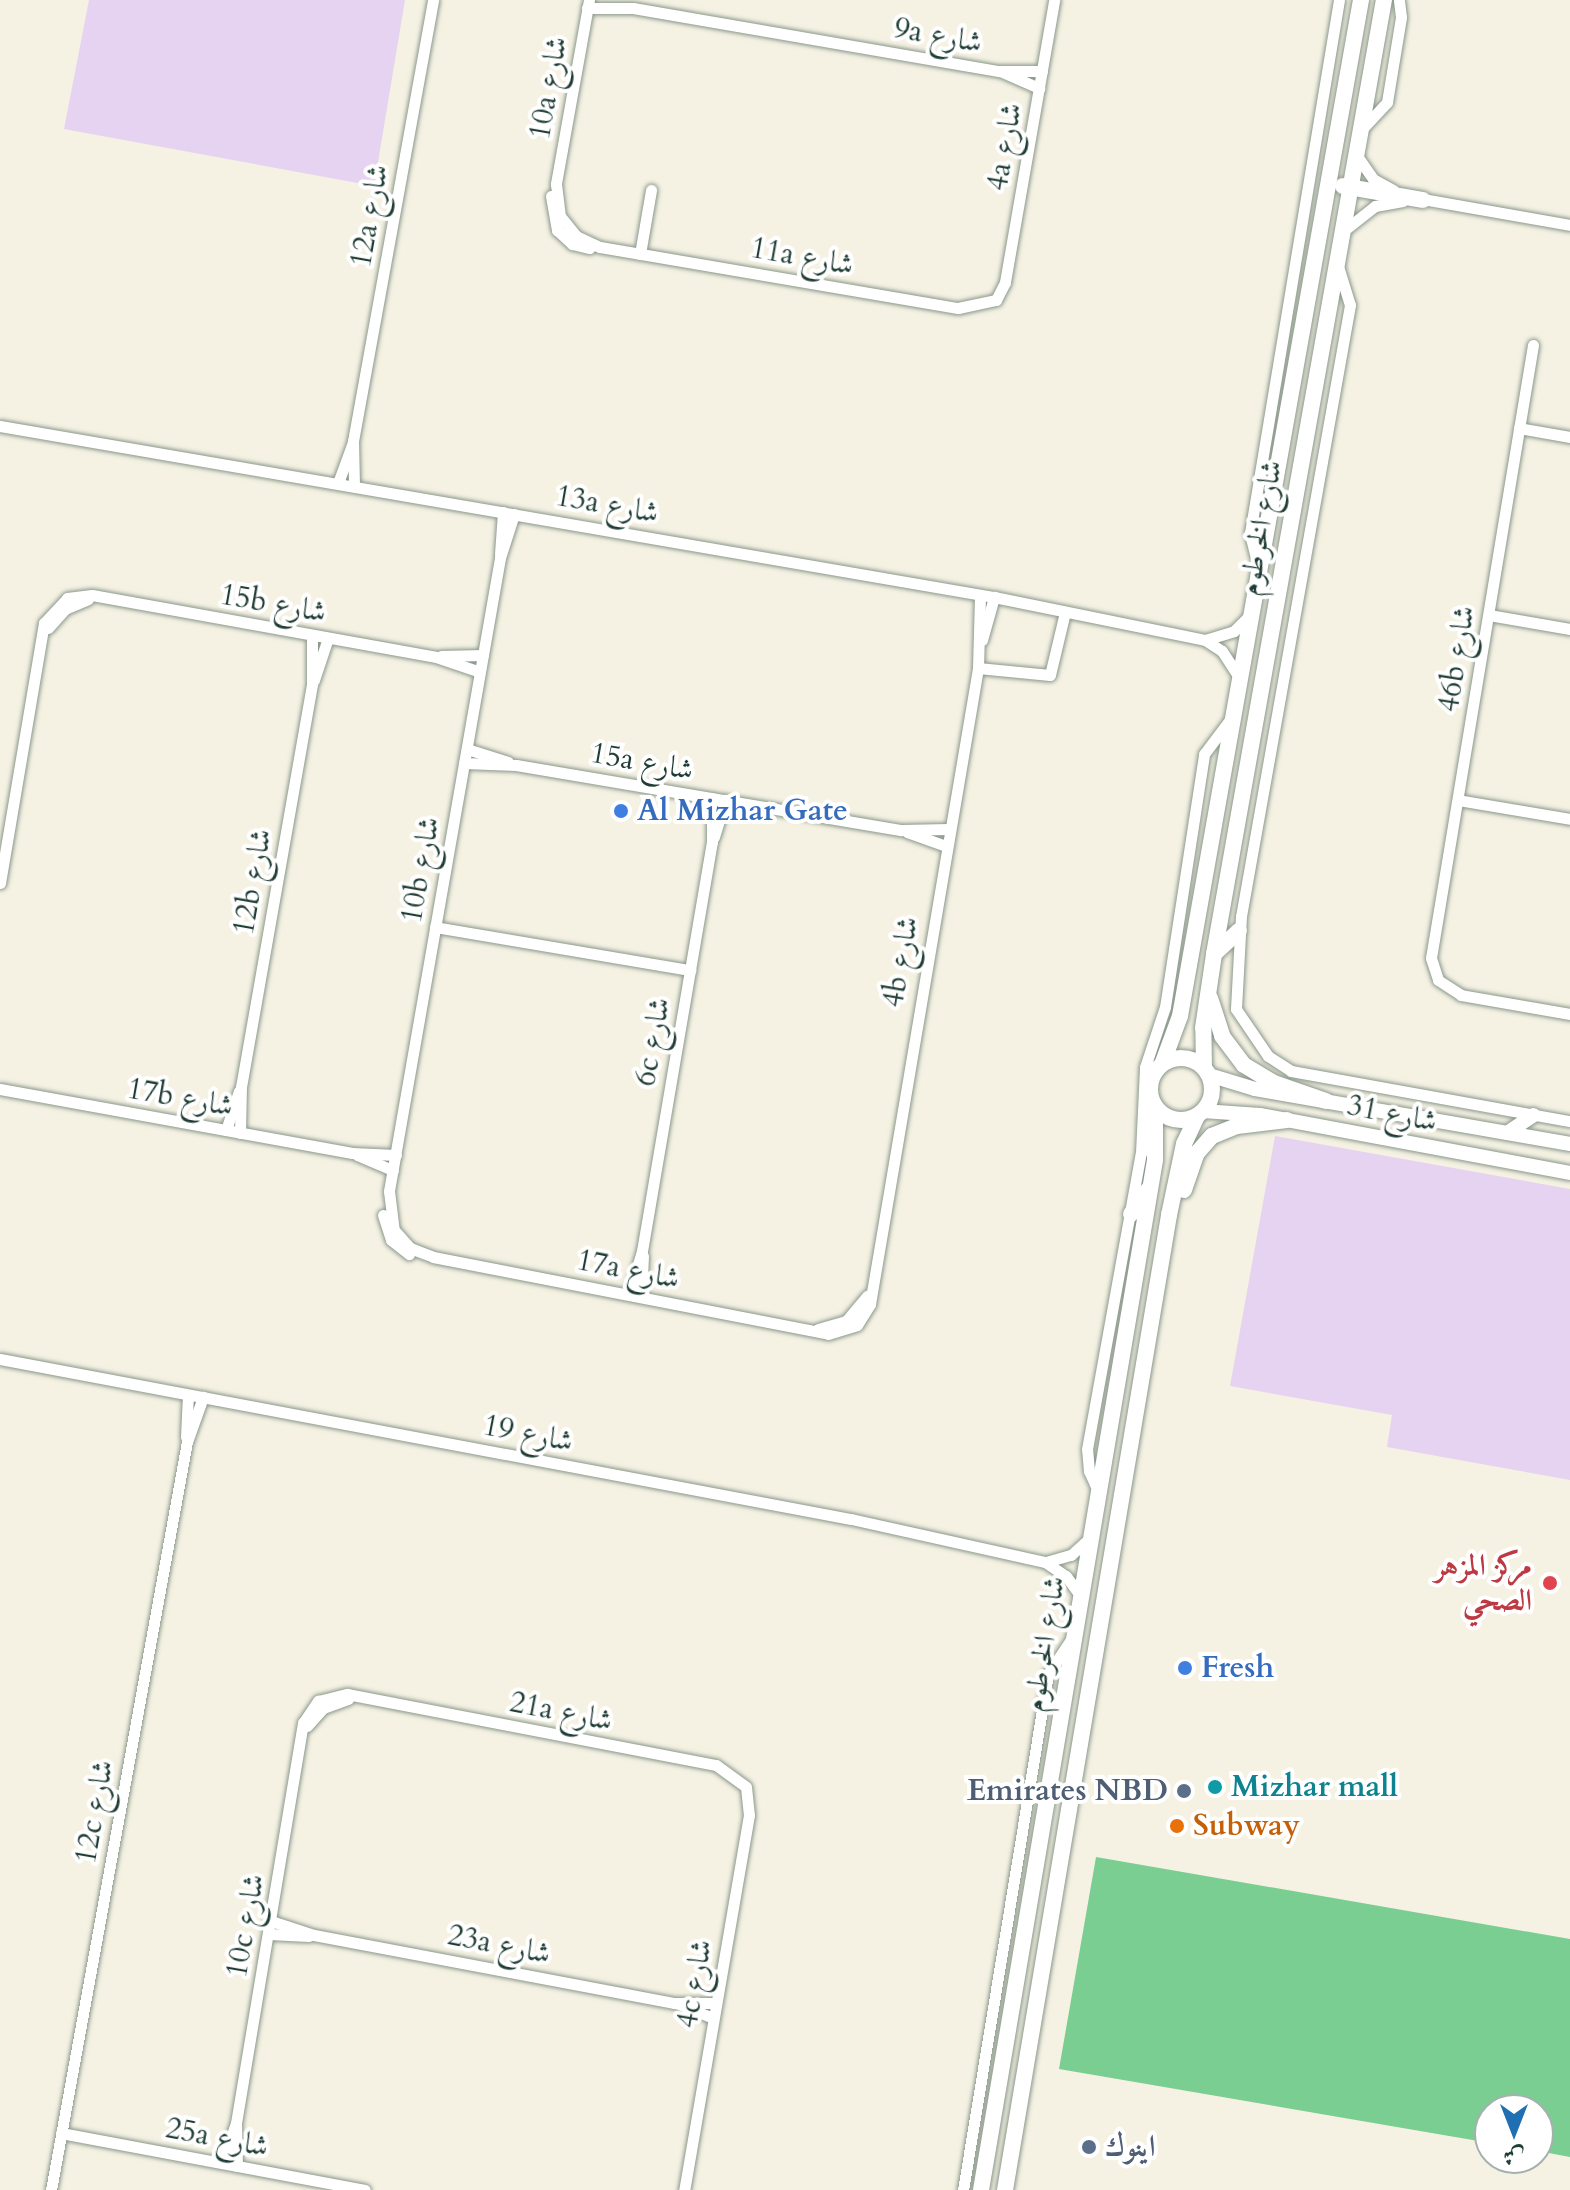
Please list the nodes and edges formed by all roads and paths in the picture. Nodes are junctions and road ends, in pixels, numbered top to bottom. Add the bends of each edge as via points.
1 (433, 0) edge
2 (617, 0) edge
3 (1054, 0) edge
4 (1339, 0) edge
5 (1361, 0) edge
6 (1384, 0) edge
7 (1399, 0) edge
8 (588, 4) edge
9 (633, 8) junction
10 (1353, 48) junction
11 (999, 71) junction
12 (1042, 71) junction
13 (1039, 88) junction
14 (1362, 129) junction
15 (1357, 156) junction
16 (651, 190) dead end
17 (1352, 190) junction
18 (1423, 200) junction
19 (558, 223) joint
20 (1570, 225) edge
21 (1342, 233) junction
22 (640, 254) junction
23 (1336, 261) junction
24 (996, 300) joint
25 (1533, 345) dead end
26 (0, 426) edge
27 (1519, 428) junction
28 (1570, 437) edge
29 (353, 441) junction
30 (338, 483) junction
31 (354, 485) junction
32 (508, 513) junction
33 (1258, 566) junction
34 (980, 595) junction
35 (994, 597) junction
36 (1065, 612) junction
37 (1489, 615) junction
38 (1249, 616) junction
39 (1570, 629) edge
40 (312, 635) junction
41 (328, 638) junction
42 (1205, 640) junction
43 (980, 645) junction
44 (483, 655) junction
45 (436, 657) junction
46 (978, 668) junction
47 (480, 672) junction
48 (1239, 677) junction
49 (312, 684) junction
50 (1233, 716) junction
51 (467, 749) junction
52 (464, 763) junction
53 (516, 765) junction
54 (719, 799) junction
55 (1458, 800) junction
56 (1570, 819) edge
57 (948, 829) junction
58 (902, 830) junction
59 (946, 846) junction
60 (0, 883) edge
61 (435, 927) junction
62 (1239, 931) junction
63 (1214, 954) junction
64 (690, 970) junction
65 (1208, 989) junction
66 (1570, 1014) edge
67 (1163, 1062) junction
68 (1207, 1071) junction
69 (241, 1087) junction
70 (0, 1089) edge
71 (1326, 1101) junction
72 (1155, 1107) junction
73 (1200, 1114) junction
74 (1534, 1115) junction
75 (1287, 1120) junction
76 (1570, 1121) edge
77 (226, 1130) junction
78 (240, 1133) junction
79 (1507, 1133) junction
80 (1570, 1144) edge
81 (352, 1153) junction
82 (396, 1155) junction
83 (393, 1170) junction
84 (1570, 1173) edge
85 (1151, 1185) junction
86 (1131, 1214) junction
87 (1169, 1215) junction
88 (394, 1238) joint
89 (635, 1296) junction
90 (848, 1325) joint
91 (0, 1359) edge
92 (188, 1395) junction
93 (203, 1397) junction
94 (187, 1442) junction
95 (1100, 1495) junction
96 (1091, 1537) junction
97 (1045, 1562) junction
98 (1081, 1597) junction
99 (1076, 1630) junction
100 (320, 1704) joint
101 (746, 1787) joint
102 (271, 1921) junction
103 (269, 1934) junction
104 (314, 1935) junction
105 (675, 2003) junction
106 (716, 2003) junction
107 (713, 2018) junction
108 (236, 2123) junction
109 (61, 2133) junction
110 (222, 2163) junction
111 (237, 2166) junction
112 (309, 2185) edge
113 (51, 2190) edge
114 (365, 2190) edge
115 (684, 2190) edge
116 (963, 2190) edge
117 (981, 2190) edge
118 (1005, 2190) edge

1 - 29 street, 12a شارع
2 - 9 street, 9a شارع
3 - 12 street, 4a شارع
4 - 33 street via 1251,530
5 - 10 main road, شارع الخرطوم
6 - 14 main road, شارع الخرطوم
7 - 14 street via 1388,98
8 - 9 street, 9a شارع
8 - 19 street, 10a شارع via 556,184
9 - 11 street, 9a شارع
10 - 17 main road via 1357,70 1340,178
10 - 33 main road, شارع الخرطوم
11 - 12 street, 9a شارع
11 - 13 street, 9a شارع
12 - 13 street, 4a شارع
13 - 24 street, 4a شارع via 1005,282
14 - 15 main road, شارع الخرطوم
15 - 17 main road, شارع الخرطوم
15 - 18 street via 1381,185
16 - 22 street
17 - 18 main road
17 - 21 main road, شارع الخرطوم
18 - 20 street
18 - 21 street via 1375,206
19 - 22 street, 11a شارع via 600,247
21 - 23 main road, شارع الخرطوم
22 - 24 street, 11a شارع via 958,308
23 - 62 street via 1350,305
23 - 63 main road, شارع الخرطوم
25 - 27 street, 46b شارع
26 - 30 street, 13a شارع
27 - 28 street
27 - 37 street, 46b شارع
29 - 30 street, 12a شارع
29 - 31 street, 12a شارع
30 - 31 street, 13a شارع
31 - 32 street, 13a شارع
32 - 34 street, 13a شارع
32 - 44 street, 10b شارع
33 - 38 main road, شارع الخرطوم
34 - 35 street, 13a شارع
34 - 43 street, 4b شارع
35 - 36 street, 13a شارع
35 - 43 street, 4b شارع
36 - 42 street, 13a شارع
36 - 46 street via 1050,675
37 - 39 street
37 - 55 street, 46b شارع
38 - 42 street via 1234,631
38 - 48 main road, شارع الخرطوم
40 - 41 street, 15b شارع
40 - 49 street, 12b شارع
40 - 60 street, 15b شارع via 101,598 62,605 44,623
41 - 45 street, 15b شارع
41 - 49 street, 12b شارع
42 - 48 street via 1222,651
43 - 46 street, 4b شارع
44 - 45 street, 15b شارع
44 - 47 street, 10b شارع
45 - 47 street, 15b شارع
46 - 57 street, 4b شارع
47 - 51 street, 10b شارع
48 - 50 main road, شارع الخرطوم
49 - 69 street, 12b شارع
50 - 67 main road, شارع الخرطوم via 1180,1016
50 - 86 street via 1204,754 1165,1007 1143,1075 1141,1153
51 - 52 street, 10b شارع
51 - 53 street, 15a شارع
52 - 53 street, 15a شارع
52 - 61 street, 10b شارع
53 - 54 street, 15a شارع
54 - 58 street, 15a شارع
54 - 64 street, 6c شارع
55 - 56 street
55 - 66 street, 46b شارع via 1432,948 1438,980 1461,995
57 - 58 street, 15a شارع
57 - 59 street, 4b شارع
58 - 59 street, 15a شارع
59 - 90 street, 4b شارع via 867,1312
61 - 64 street
61 - 82 street, 10b شارع
62 - 63 main road
62 - 74 street via 1236,1009 1245,1028 1278,1066
63 - 65 main road, شارع الخرطوم
64 - 89 street, 6c شارع
65 - 68 main road, شارع الخرطوم
65 - 71 main road via 1222,1036 1244,1065 1274,1083
67 - 68 main road via 1185,1057
67 - 72 main road via 1151,1078
68 - 71 street, شارع 31 via 1233,1085
68 - 73 main road via 1212,1094
69 - 77 street, 12b شارع
69 - 78 street, 12b شارع
70 - 77 street, 17b شارع
71 - 79 street, شارع 31
72 - 73 main road via 1174,1120
72 - 85 main road, شارع الخرطوم
73 - 75 street, شارع 31
73 - 87 main road, شارع الخرطوم via 1184,1144
74 - 76 street
74 - 79 street
75 - 84 street, شارع 31
75 - 87 main road via 1237,1126 1212,1136 1197,1153
77 - 78 street, 17b شارع
78 - 81 street, 17b شارع
79 - 80 street, شارع 31
81 - 82 street, 17b شارع
81 - 83 street, 17b شارع
82 - 83 street, 10b شارع
83 - 88 street, 10b شارع via 389,1191
85 - 86 main road
85 - 95 main road, شارع الخرطوم
86 - 95 street via 1087,1449 1089,1471
87 - 118 main road, شارع الخرطوم
88 - 89 street, 17a شارع via 433,1257
89 - 90 street, 17a شارع via 814,1330
91 - 92 street, شارع 19
92 - 93 street, شارع 19
92 - 94 street, 12c شارع
93 - 94 street, 12c شارع
93 - 97 street, شارع 19 via 851,1519
94 - 109 street, 12c شارع
95 - 96 main road, شارع الخرطوم
96 - 97 street via 1071,1555
96 - 98 main road, شارع الخرطوم
97 - 98 street, شارع 19 via 1066,1576
98 - 99 main road, شارع الخرطوم
99 - 116 street via 1048,1674
99 - 117 main road, شارع الخرطوم
100 - 101 street, 21a شارع via 360,1698 716,1765
100 - 102 street, 10c شارع via 305,1717
101 - 106 street, 4c شارع via 749,1815
102 - 103 street, 10c شارع
102 - 104 street, 23a شارع
103 - 104 street, 23a شارع
103 - 108 street, 10c شارع
104 - 105 street, 23a شارع
105 - 106 street, 23a شارع
105 - 107 street, 23a شارع
106 - 107 street, 4c شارع
107 - 115 street, 4c شارع
108 - 110 street, 10c شارع
108 - 111 street, 10c شارع
109 - 110 street, 25a شارع
109 - 113 street, 12c شارع
110 - 111 street, 25a شارع
111 - 112 street, 25a شارع
112 - 114 street, 25a شارع

